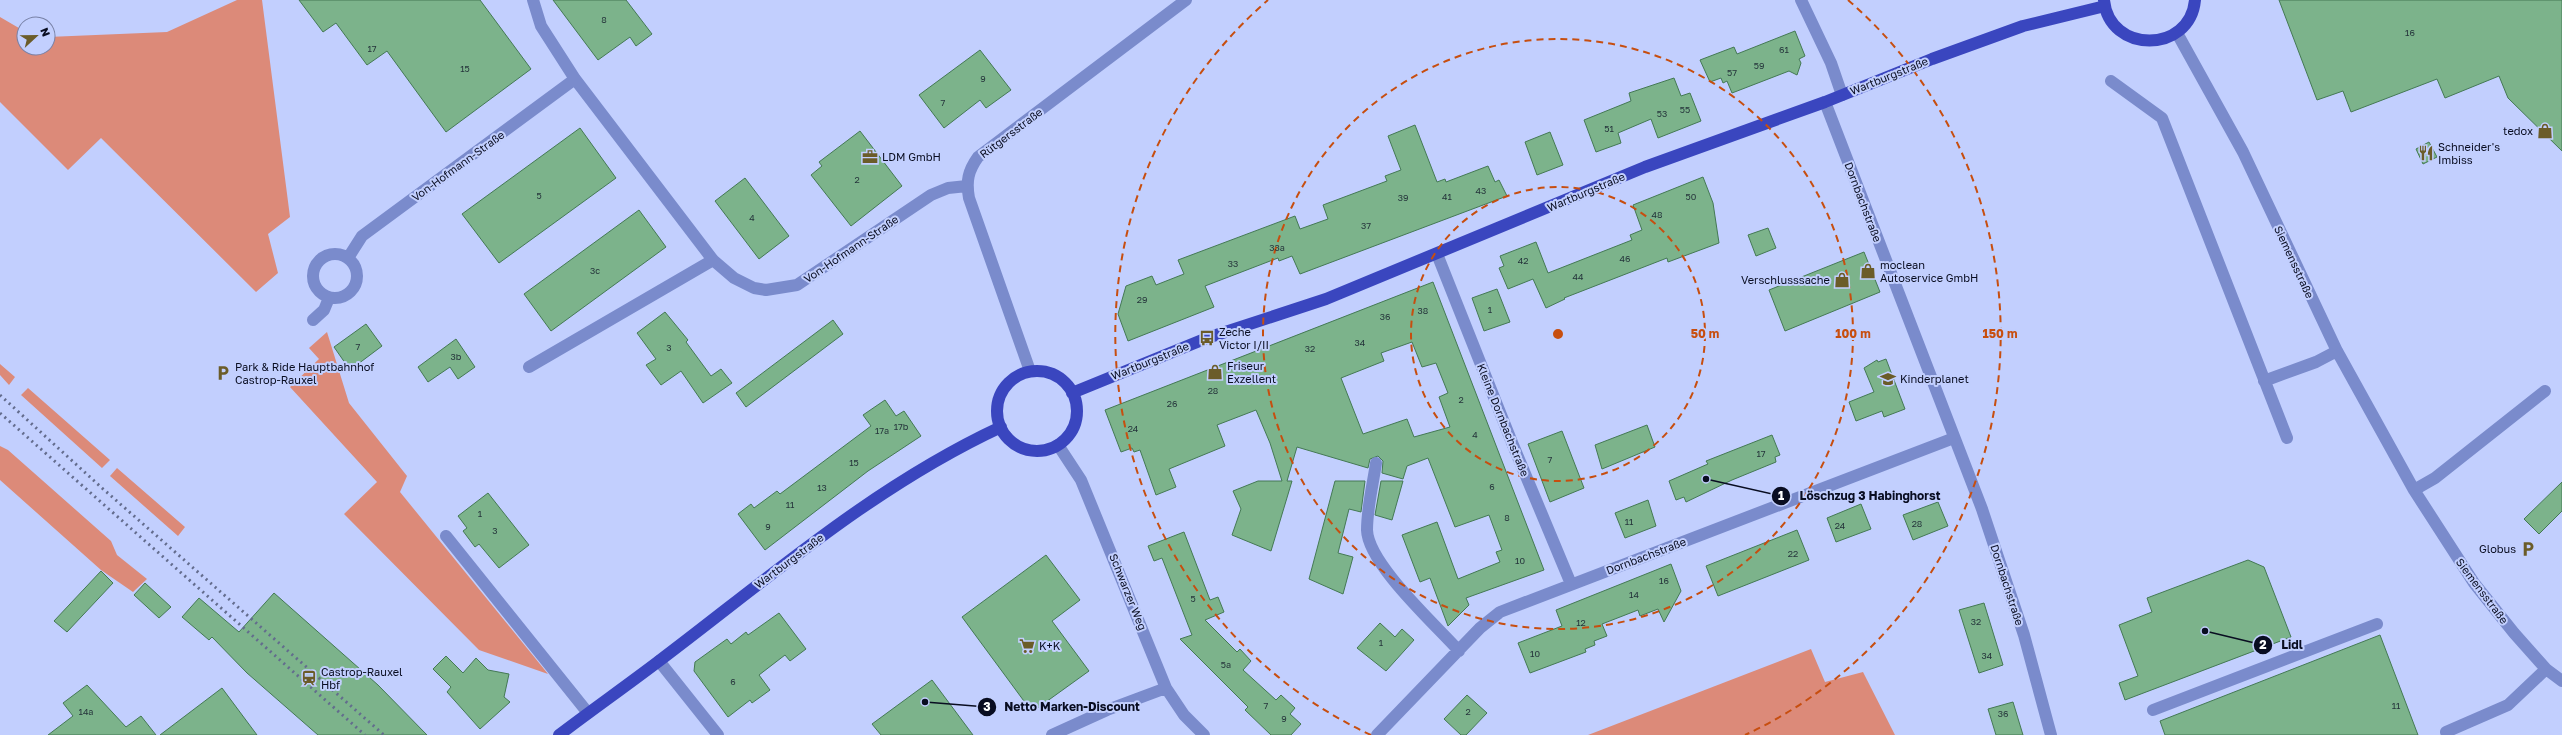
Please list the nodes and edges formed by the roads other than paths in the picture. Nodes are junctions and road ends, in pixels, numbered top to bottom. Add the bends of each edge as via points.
1 (532, 0) edge
2 (1186, 0) edge
3 (1801, 0) edge
4 (2195, 0) edge
5 (2105, 3) edge
6 (2177, 32) junction
7 (575, 78) junction
8 (2111, 81) dead end
9 (1842, 95) junction
10 (1825, 102) junction
11 (967, 186) junction
12 (1438, 254) junction
13 (348, 258) junction
14 (714, 260) junction
15 (329, 298) junction
16 (313, 320) dead end
17 (2337, 351) junction
18 (529, 368) dead end
19 (1030, 371) junction
20 (2264, 381) junction
21 (2545, 391) dead end
22 (1072, 393) junction
23 (1000, 428) junction
24 (1954, 438) junction
25 (2287, 438) dead end
26 (1058, 445) junction
27 (1376, 463) dead end
28 (2414, 490) junction
29 (446, 536) dead end
30 (1571, 584) junction
31 (2377, 624) dead end
32 (1459, 651) junction
33 (659, 661) junction
34 (2546, 669) junction
35 (2562, 682) edge
36 (1166, 688) junction
37 (2152, 710) dead end
38 (588, 713) junction
39 (2446, 732) dead end
40 (559, 735) edge
41 (718, 735) edge
42 (1052, 735) edge
43 (1204, 735) edge
44 (1377, 735) edge
45 (2051, 735) edge

1 - 7 street, Von-Hofmann-Straße via 541,26
2 - 11 street, Rütgersstraße via 978,157 969,170
3 - 9 street via 1831,63
4 - 6 main road via 2191,16
5 - 6 main road via 2115,26 2134,39 2156,41
5 - 9 main road, Wartburgstraße via 2023,26
6 - 17 street, Siemensstraße via 2243,152
7 - 13 street, Von-Hofmann-Straße via 362,236
7 - 14 street, Von-Hofmann-Straße
8 - 20 street via 2162,118
9 - 10 main road, Wartburgstraße
10 - 12 main road, Wartburgstraße via 1645,168
10 - 24 street, Dornbachstraße
11 - 14 street, Von-Hofmann-Straße via 948,188 931,195 796,285 766,290 754,288 734,278
11 - 19 street, Rütgersstraße
12 - 22 main road, Wartburgstraße via 1326,299 1207,338
12 - 30 street, Kleine Dornbachstraße
13 - 15 street via 357,271 355,286 344,297
13 - 15 street via 335,254 328,255 321,258 313,270 312,277 317,290
14 - 18 street
15 - 16 street via 324,310
17 - 20 street via 2316,362
17 - 28 street, Siemensstraße
19 - 22 main road via 1043,371 1055,375 1065,382
19 - 23 main road via 1010,380 1001,392 997,406
20 - 25 street
21 - 28 street via 2435,478
22 - 26 main road via 1076,409 1074,426
23 - 26 main road via 1012,443 1021,448 1040,451
23 - 33 main road, Wartburgstraße via 943,455 879,495 786,562
24 - 30 street, Dornbachstraße
24 - 45 street, Dornbachstraße via 1982,509 2024,635
26 - 36 street, Schwarzer Weg via 1081,480
27 - 32 street via 1367,530 1370,545 1382,565
28 - 34 street, Siemensstraße via 2474,583
29 - 38 street
30 - 32 street, Dornbachstraße via 1500,612 1480,628
31 - 37 street
32 - 44 street, Dornbachstraße
33 - 38 main road, Wartburgstraße
33 - 41 street
34 - 35 street, Siemensstraße
34 - 39 street via 2508,705
36 - 42 street via 1107,710
36 - 43 street, Schwarzer Weg via 1184,714
38 - 40 main road, Wartburgstraße

